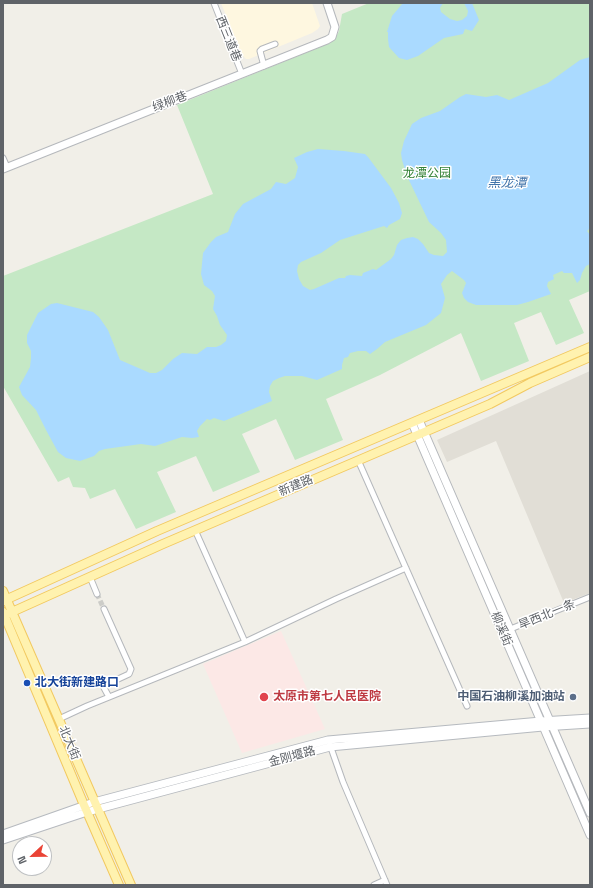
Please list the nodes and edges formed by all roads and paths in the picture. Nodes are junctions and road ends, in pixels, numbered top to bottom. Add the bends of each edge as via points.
1 (215, 3) edge
2 (325, 3) edge
3 (275, 44) dead end
4 (263, 64) junction
5 (243, 72) junction
6 (4, 165) edge
7 (590, 347) edge
8 (590, 357) edge
9 (415, 421) junction
10 (420, 433) junction
11 (358, 460) junction
12 (195, 530) junction
13 (406, 568) junction
14 (90, 576) junction
15 (3, 591) edge
16 (97, 594) tunnel mouth
17 (590, 597) edge
18 (5, 600) edge
19 (104, 610) tunnel mouth
20 (6, 613) edge
21 (506, 631) junction
22 (245, 642) junction
23 (109, 697) junction
24 (467, 706) dead end
25 (590, 718) edge
26 (58, 720) junction
27 (550, 723) junction
28 (542, 724) junction
29 (590, 724) edge
30 (329, 743) junction
31 (96, 806) junction
32 (86, 809) junction
33 (590, 812) edge
34 (3, 834) edge
35 (590, 835) edge
36 (3, 840) edge
37 (386, 882) edge
38 (119, 885) edge
39 (131, 885) edge
40 (374, 885) edge

1 - 5 street, 西三道巷
2 - 4 street, 绿柳巷 via 332,32
3 - 4 street via 260,52
4 - 5 street, 绿柳巷
5 - 6 street, 绿柳巷
7 - 9 main road, 新建路
8 - 10 main road, 新建路 via 490,404
9 - 10 street, 柳溪街
9 - 18 main road, 新建路 via 157,531
10 - 11 main road, 新建路
10 - 21 street, 柳溪街
11 - 12 main road, 新建路
11 - 13 street
12 - 14 main road, 新建路
12 - 22 street
13 - 22 street
13 - 24 street
14 - 16 street
14 - 20 main road, 新建路
15 - 18 main road, 北大街
17 - 21 street, 旱西北一条
18 - 20 main road, 北大街
19 - 23 street via 131,669 129,674 103,686
20 - 26 main road, 北大街
20 - 32 main road, 北大街
21 - 27 street, 柳溪街
21 - 28 street, 柳溪街
22 - 23 street
23 - 26 street
25 - 27 street
26 - 31 main road, 北大街
27 - 28 street, 金刚堰路
27 - 29 street
27 - 33 street, 柳溪街
28 - 30 street, 金刚堰路
28 - 35 street, 柳溪街
30 - 31 street, 金刚堰路
30 - 37 street
31 - 32 street, 金刚堰路
31 - 39 main road, 北大街
32 - 34 street
32 - 36 street, 金刚堰路
32 - 38 main road, 北大街
37 - 40 street

